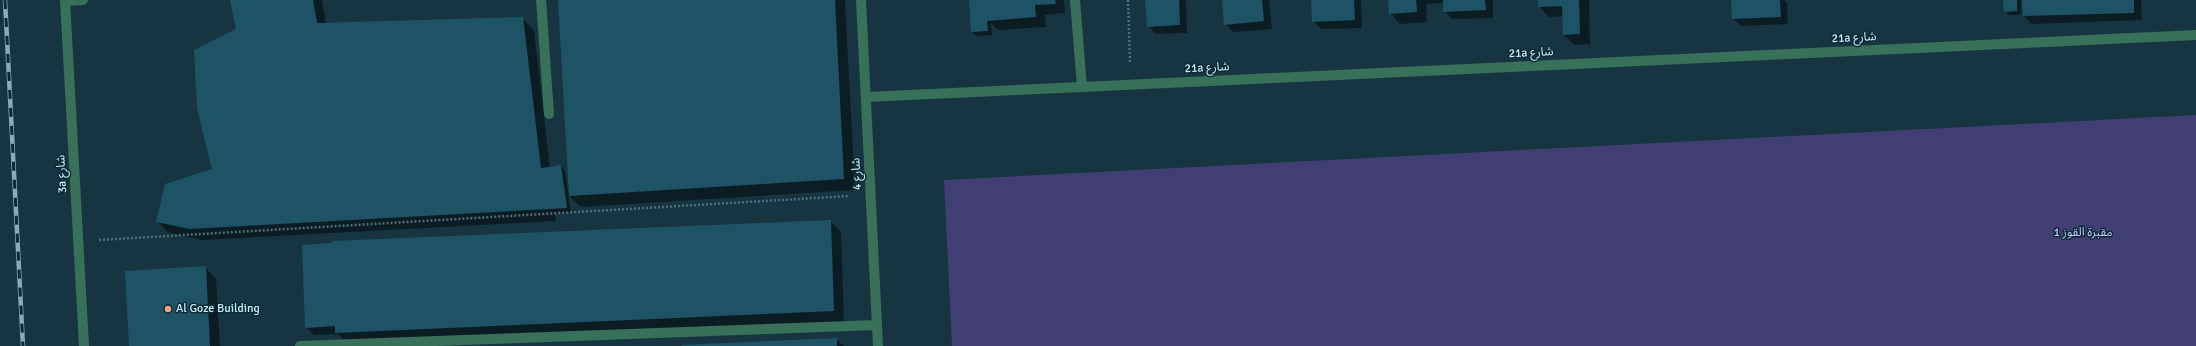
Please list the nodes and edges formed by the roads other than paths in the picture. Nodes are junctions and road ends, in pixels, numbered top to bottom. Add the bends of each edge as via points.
1 (65, 0) edge
2 (83, 0) edge
3 (541, 0) edge
4 (861, 0) edge
5 (1075, 0) edge
6 (2196, 35) edge
7 (1082, 86) junction
8 (867, 97) junction
9 (549, 114) dead end
10 (877, 324) junction
11 (84, 346) edge
12 (300, 346) edge
13 (878, 346) edge

1 - 2 street
1 - 11 street, 3a شارع
3 - 9 street
4 - 8 street, شارع 4
5 - 7 street
6 - 7 street, 21a شارع
7 - 8 street, 21a شارع
8 - 10 street, شارع 4
10 - 12 street
10 - 13 street, شارع 4

